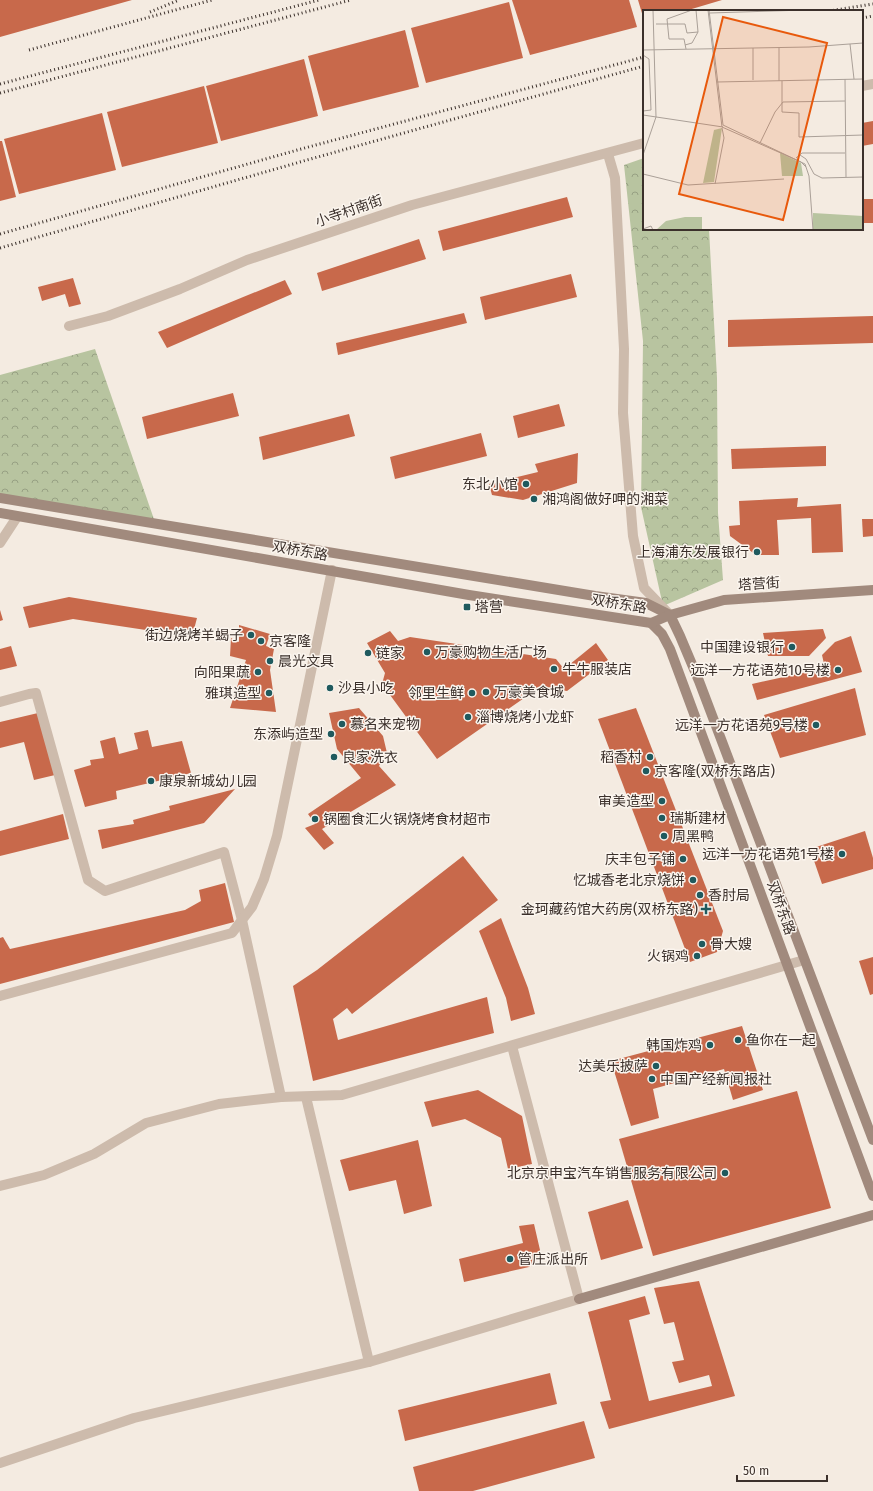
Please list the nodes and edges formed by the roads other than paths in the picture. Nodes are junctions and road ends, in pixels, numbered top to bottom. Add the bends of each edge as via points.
1 (873, 84) edge
2 (863, 86) edge
3 (643, 143) edge
4 (608, 154) junction
5 (69, 326) dead end
6 (0, 498) edge
7 (0, 513) edge
8 (17, 517) junction
9 (0, 543) edge
10 (332, 570) junction
11 (873, 590) edge
12 (670, 615) junction
13 (651, 623) junction
14 (0, 702) edge
15 (242, 920) junction
16 (804, 960) junction
17 (787, 965) junction
18 (0, 996) edge
19 (512, 1046) junction
20 (281, 1097) junction
21 (306, 1097) junction
22 (873, 1140) edge
23 (0, 1186) edge
24 (873, 1196) edge
25 (873, 1215) edge
26 (579, 1299) junction
27 (370, 1362) junction
28 (0, 1463) edge

1 - 2 street
3 - 4 street, 小寺村南街
4 - 5 street, 小寺村南街 via 412,205 248,260 108,316
4 - 12 street via 615,178 624,349 623,413 633,536 644,588
6 - 12 street, 双桥东路 via 646,603
7 - 8 street, 双桥东路
8 - 9 street
8 - 10 street, 双桥东路
10 - 13 street, 双桥东路 via 469,595
10 - 15 street via 277,836 264,879 252,907
11 - 12 street, 塔营街 via 724,600
12 - 13 street, 塔营街
12 - 16 street, 双桥东路 via 699,681
13 - 17 street, 双桥东路 via 662,634 670,649
14 - 15 street via 36,693 88,880 105,891 224,852
15 - 18 street via 232,934
15 - 20 street
16 - 17 street
16 - 22 street, 双桥东路
17 - 19 street
17 - 24 street, 双桥东路
19 - 21 street via 342,1096
19 - 26 street
20 - 21 street
20 - 23 street via 219,1104 146,1123 94,1154 44,1175
21 - 27 street
25 - 26 street
26 - 27 street
27 - 28 street via 134,1418

